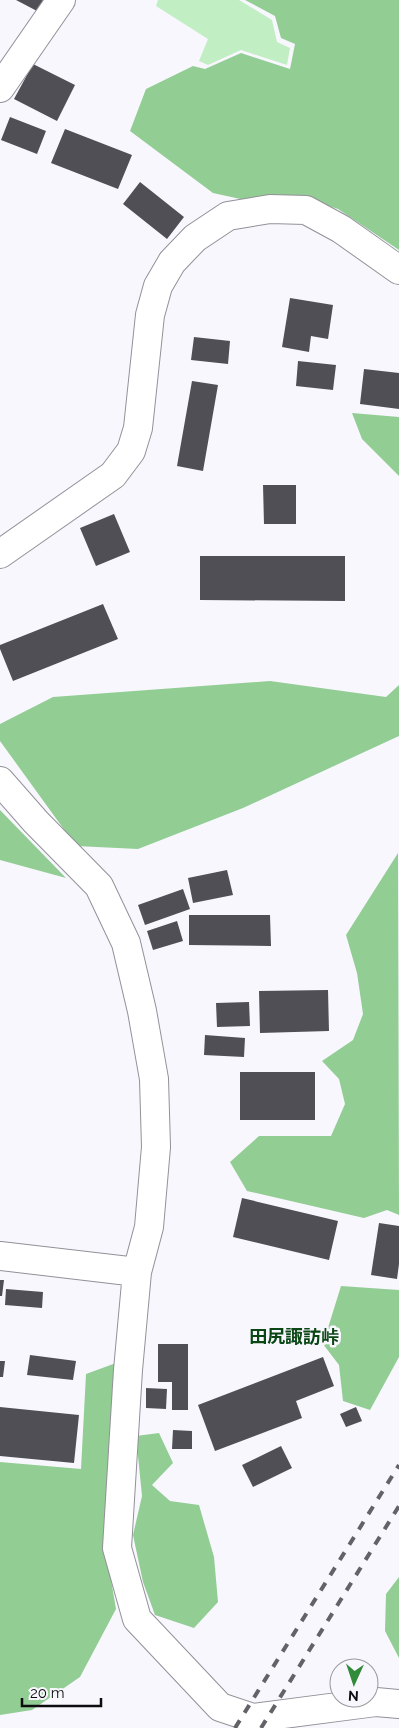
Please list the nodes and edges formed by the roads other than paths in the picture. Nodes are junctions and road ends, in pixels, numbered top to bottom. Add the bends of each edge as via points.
1 (61, 0) edge
2 (0, 88) edge
3 (399, 270) edge
4 (0, 554) edge
5 (0, 781) edge
6 (0, 1256) edge
7 (137, 1272) junction
8 (399, 1704) edge

1 - 2 street
3 - 4 street via 341,229 306,210 270,209 228,216 195,238 172,262 158,286 150,315 138,428 131,451 113,474
5 - 7 street via 100,886 126,943 154,1079 156,1147 149,1227
6 - 7 street
7 - 8 street via 117,1548 137,1619 220,1707 253,1718 376,1702

